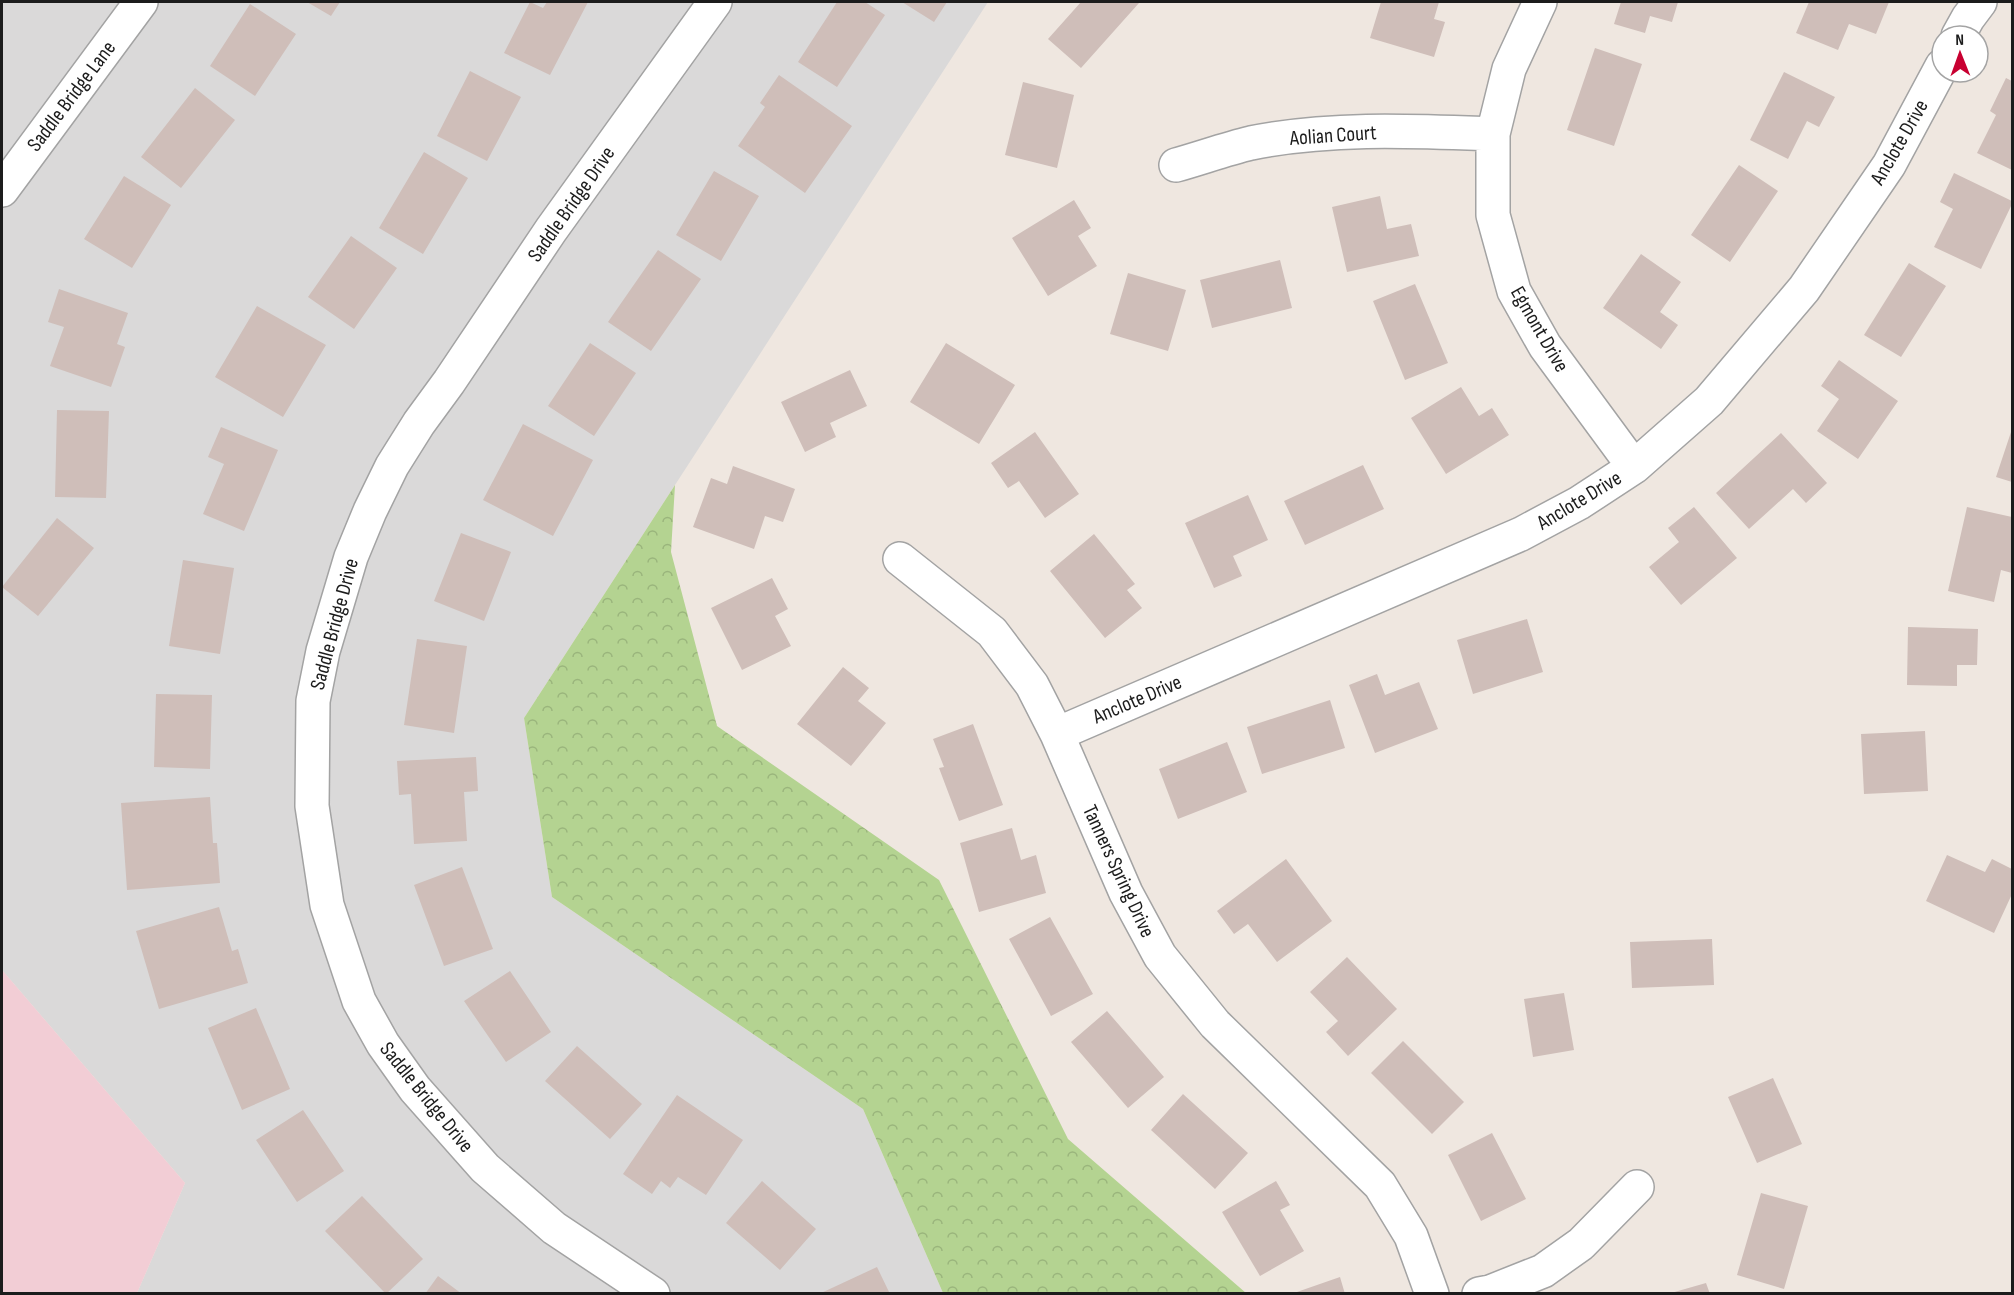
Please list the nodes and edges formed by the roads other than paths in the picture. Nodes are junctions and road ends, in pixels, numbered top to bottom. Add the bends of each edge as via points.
1 (141, 2) edge
2 (715, 2) edge
3 (1540, 2) edge
4 (1980, 2) edge
5 (1965, 24) edge
6 (1932, 84) edge
7 (1493, 134) junction
8 (1176, 165) dead end
9 (2, 190) edge
10 (1634, 467) junction
11 (900, 559) dead end
12 (1057, 734) junction
13 (1637, 1187) dead end
14 (653, 1293) edge
15 (1432, 1293) edge
16 (1479, 1293) edge

1 - 9 street, Saddle Bridge Lane
2 - 14 street, Saddle Bridge Drive via 551,230 392,466 351,557 323,651 313,701 312,806 327,904 359,1001 383,1044 415,1089 485,1168 554,1228
3 - 7 street, Egmont Drive via 1509,69
4 - 5 street
6 - 10 street, Anclote Drive via 1889,165 1804,289 1709,401
7 - 8 street, Aolian Court via 1402,130 1311,135 1250,143
7 - 10 street, Egmont Drive via 1494,215 1514,291 1545,346
10 - 12 street, Anclote Drive via 1521,534
11 - 12 street, Tanners Spring Drive via 992,632 1032,685
12 - 15 street, Tanners Spring Drive via 1126,893 1160,956 1215,1024 1380,1185 1411,1236
13 - 16 street via 1581,1245 1543,1271

